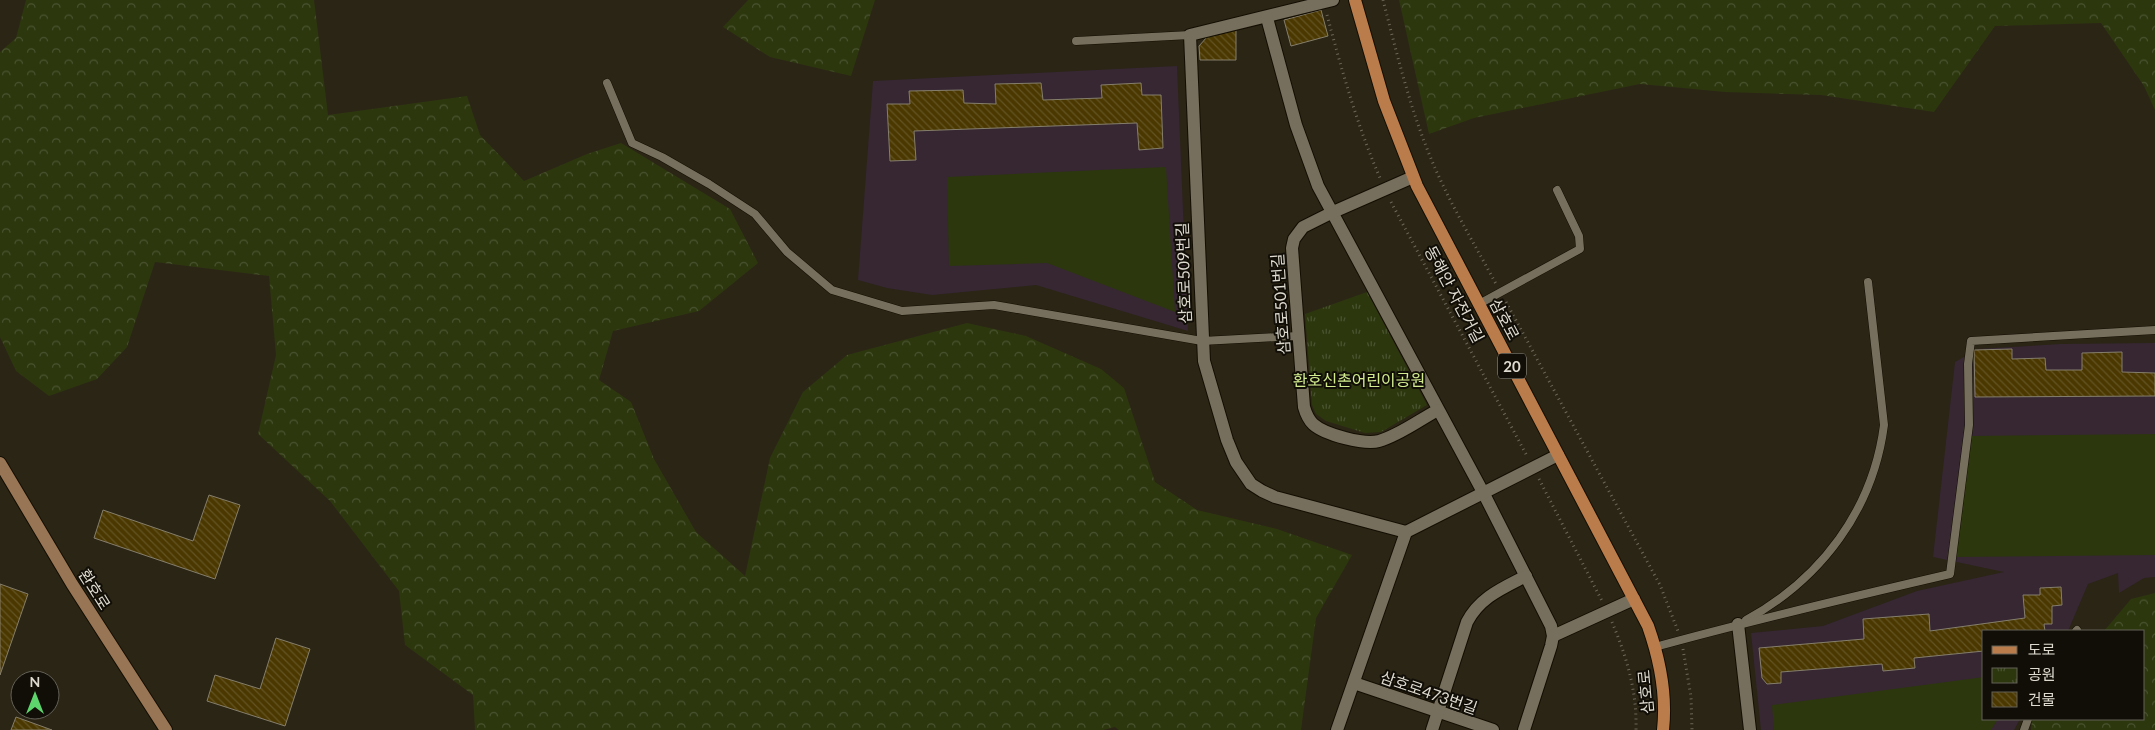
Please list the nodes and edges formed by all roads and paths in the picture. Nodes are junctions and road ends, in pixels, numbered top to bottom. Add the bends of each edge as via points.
1 (1355, 0) edge
2 (1383, 0) edge
3 (1329, 1) edge
4 (1267, 18) junction
5 (1190, 35) junction
6 (1076, 40) dead end
7 (607, 83) dead end
8 (1413, 177) junction
9 (1384, 190) junction
10 (1557, 190) dead end
11 (1331, 213) junction
12 (1868, 282) dead end
13 (1501, 292) junction
14 (1479, 304) junction
15 (2155, 330) edge
16 (1298, 336) junction
17 (1202, 341) junction
18 (1438, 410) junction
19 (1558, 455) junction
20 (0, 463) edge
21 (1534, 468) junction
22 (1484, 494) junction
23 (1406, 532) junction
24 (1526, 576) junction
25 (1634, 599) junction
26 (1607, 611) junction
27 (1738, 624) junction
28 (1553, 636) junction
29 (1681, 640) junction
30 (1655, 647) junction
31 (1354, 683) junction
32 (1438, 713) junction
33 (166, 730) edge
34 (1337, 730) edge
35 (1432, 730) edge
36 (1493, 730) edge
37 (1524, 730) edge
38 (1636, 730) edge
39 (1663, 730) edge
40 (1692, 730) edge
41 (1750, 730) edge

1 - 8 main road, 삼호로 / 20 via 1384,101
2 - 13 path via 1402,71 1432,160
3 - 4 street
3 - 9 path, 동해안 자전거길 via 1342,71
4 - 5 street
4 - 11 street via 1296,125
5 - 6 lane
5 - 17 street, 삼호로509번길
7 - 17 lane via 632,143 709,184 755,214 787,252 832,290 902,311 994,305
8 - 9 street, 삼호로501번길
8 - 14 main road, 삼호로 / 20
9 - 11 street, 삼호로501번길
9 - 21 path, 동해안 자전거길
10 - 13 lane via 1579,236 1580,249
11 - 16 street, 삼호로501번길 via 1303,228 1294,239
11 - 18 street
12 - 27 lane via 1884,425 1870,486 1851,524 1812,569 1778,600
13 - 14 lane
13 - 29 path via 1660,585
14 - 19 main road, 삼호로 / 20
15 - 27 lane via 1971,341 1969,425 1950,574
16 - 17 lane
16 - 18 street, 삼호로501번길 via 1304,407 1315,426 1371,442 1391,436
17 - 23 street, 삼호로509번길 via 1209,382 1227,440 1236,462 1251,484 1275,497
18 - 22 street
19 - 21 street
19 - 25 main road, 삼호로 / 20
20 - 33 street, 환호로 via 72,584
21 - 22 street
21 - 26 path, 동해안 자전거길
22 - 23 street
22 - 24 street
23 - 31 street
24 - 28 street via 1547,615
24 - 32 street via 1479,603 1473,610
25 - 26 street
25 - 30 main road, 삼호로 / 20
26 - 28 street
26 - 38 path, 동해안 자전거길 via 1629,666 1635,691
27 - 29 lane
27 - 41 street
28 - 37 street
29 - 30 lane
29 - 40 path via 1690,687
30 - 39 main road, 삼호로 / 20 via 1663,687
31 - 32 street, 삼호로473번길
31 - 34 street
32 - 35 street
32 - 36 street, 삼호로473번길

